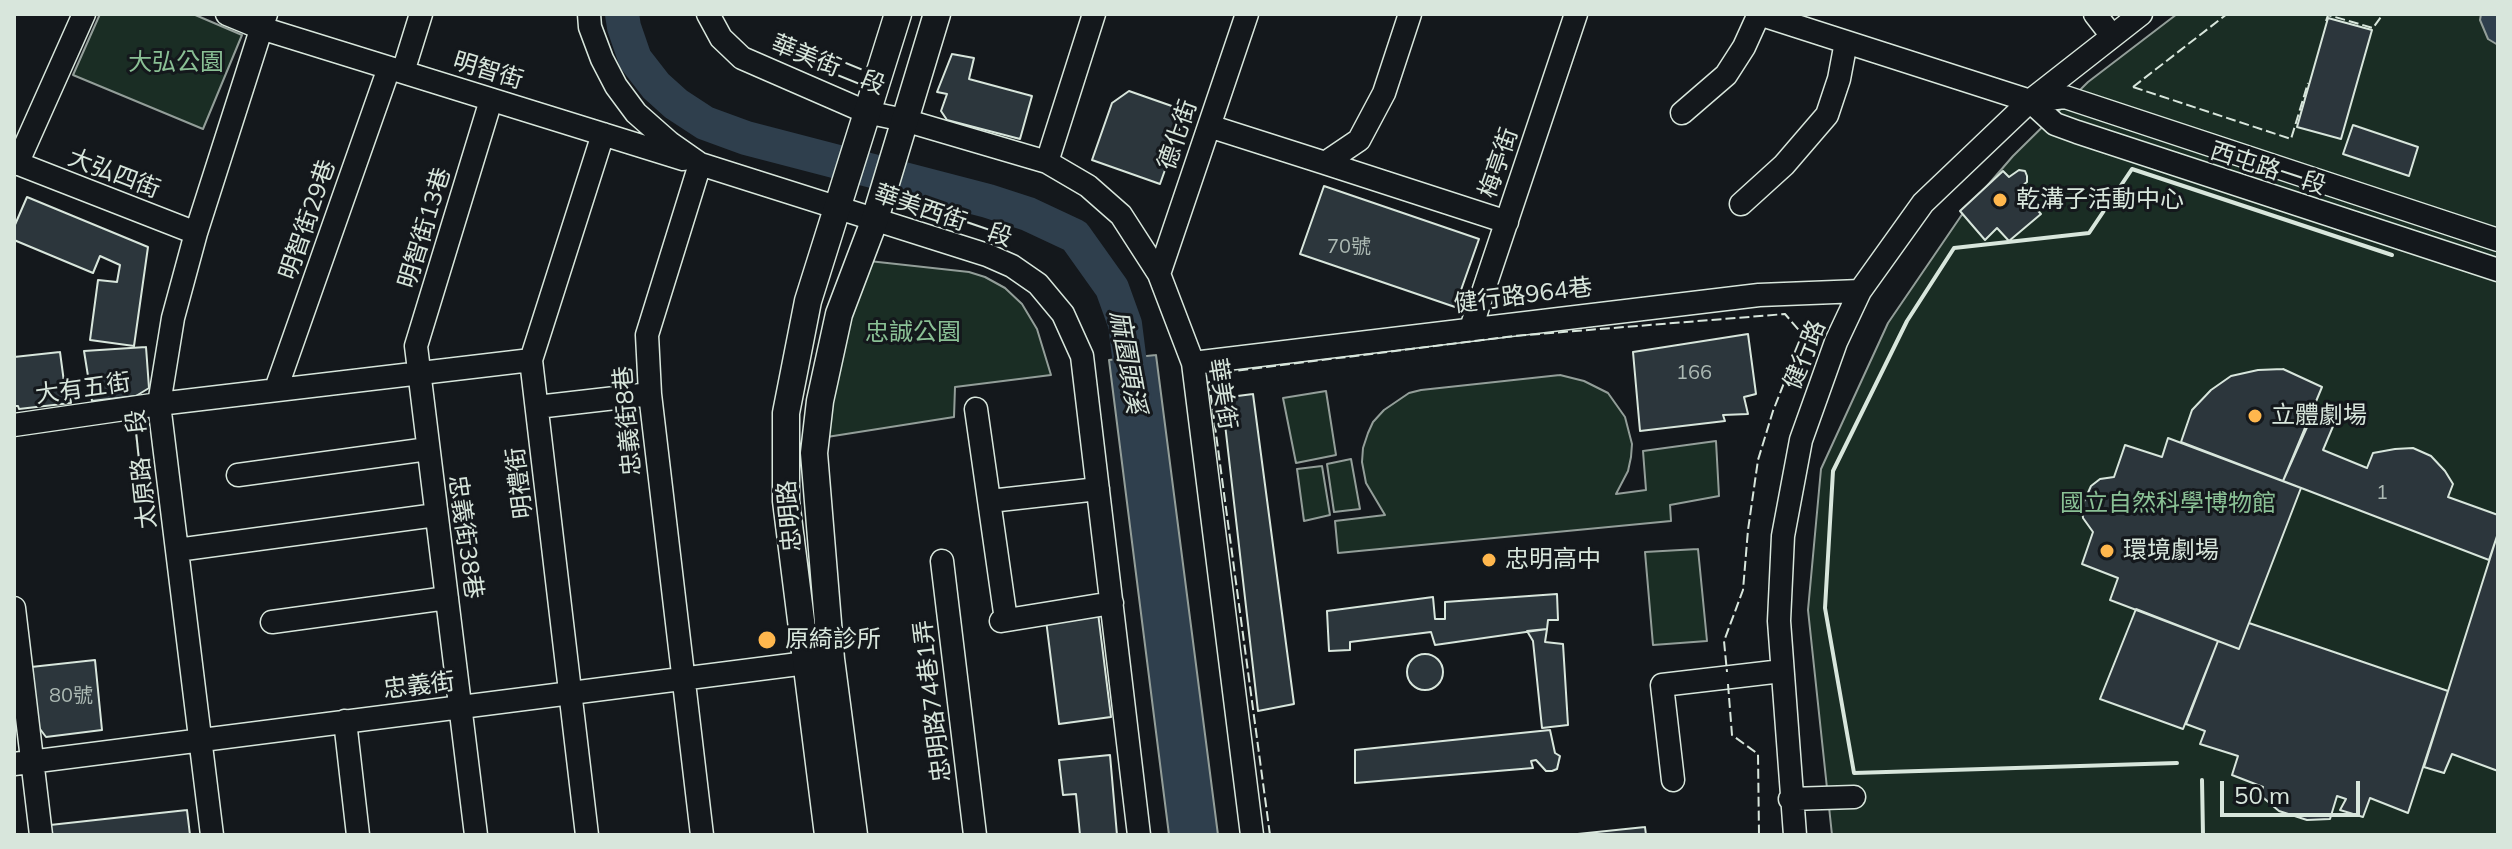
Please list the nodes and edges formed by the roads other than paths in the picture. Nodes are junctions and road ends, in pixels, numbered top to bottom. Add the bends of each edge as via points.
1 (84, 14) edge
2 (227, 14) edge
3 (421, 14) edge
4 (589, 14) edge
5 (708, 14) edge
6 (898, 14) edge
7 (937, 14) edge
8 (1094, 14) edge
9 (1247, 14) edge
10 (1410, 14) edge
11 (1576, 14) edge
12 (1759, 14) edge
13 (2095, 14) edge
14 (2141, 14) edge
15 (264, 21) edge
16 (2112, 36) junction
17 (1846, 42) junction
18 (396, 70) junction
19 (491, 100) junction
20 (2030, 101) junction
21 (1682, 113) dead end
22 (864, 120) junction
23 (1209, 126) junction
24 (901, 128) junction
25 (603, 134) junction
26 (1047, 162) junction
27 (16, 163) edge
28 (1325, 163) junction
29 (700, 164) junction
30 (1741, 204) dead end
31 (839, 205) junction
32 (875, 216) junction
33 (1507, 222) junction
34 (196, 233) junction
35 (2498, 240) edge
36 (2498, 270) edge
37 (1159, 274) junction
38 (1860, 291) junction
39 (1471, 328) junction
40 (531, 360) junction
41 (1193, 363) junction
42 (418, 373) junction
43 (276, 389) junction
44 (650, 394) junction
45 (159, 404) junction
46 (537, 407) junction
47 (976, 409) dead end
48 (14, 425) edge
49 (428, 449) junction
50 (238, 475) dead end
51 (1098, 489) junction
52 (990, 501) junction
53 (436, 515) junction
54 (177, 550) junction
55 (942, 561) dead end
56 (447, 598) junction
57 (1112, 603) junction
58 (14, 608) edge
59 (272, 622) dead end
60 (820, 661) junction
61 (1782, 671) junction
62 (682, 679) junction
63 (571, 693) junction
64 (462, 707) junction
65 (345, 721) junction
66 (200, 739) junction
67 (23, 763) edge
68 (1673, 780) dead end
69 (1854, 797) dead end
70 (1790, 799) junction
71 (41, 835) edge
72 (212, 835) edge
73 (358, 835) edge
74 (476, 835) edge
75 (587, 835) edge
76 (702, 835) edge
77 (828, 835) edge
78 (854, 835) edge
79 (975, 835) edge
80 (1139, 835) edge
81 (1252, 835) edge
82 (1795, 835) edge

1 - 27 street
2 - 15 street, 明智街
3 - 18 street, 明智街29巷
4 - 29 street, 華美西街一段 via 616,86 636,113
5 - 22 street, 華美街二段 via 721,38 742,58
6 - 22 main road
7 - 24 main road
8 - 26 street
9 - 23 street, 德化街
10 - 28 street via 1384,93 1359,140
11 - 33 street, 梅亭街
12 - 17 street, 西屯路一段
12 - 21 street via 1726,75
13 - 16 street
14 - 16 street, 健行路
15 - 18 street, 明智街
15 - 34 street, 太原路一段
16 - 20 street, 健行路
17 - 20 street, 西屯路一段
17 - 30 street via 1827,115
18 - 19 street, 明智街
18 - 43 street, 明智街29巷
19 - 25 street, 明智街
19 - 42 street, 明智街13巷 via 416,346
20 - 35 street, 西屯路一段 via 2065,97
20 - 36 street, 西屯路一段 via 2055,124 2077,132
20 - 38 street, 健行路 via 1923,203
22 - 24 street, 華美街二段
22 - 31 main road, 忠明路
23 - 28 street
23 - 37 street, 德化街
24 - 26 street, 華美街
24 - 32 main road, 忠明路
25 - 29 street, 明智街
25 - 40 street, 明禮街
26 - 37 street, 華美街 via 1088,186 1121,215
27 - 34 street, 大弘四街
28 - 33 street
29 - 31 street, 華美西街一段
29 - 44 street, 忠義街8巷 via 647,335
31 - 32 street, 華美西街一段
31 - 60 main road, 忠明路 via 808,301 786,413 786,501
32 - 51 street, 華美西街一段 via 1012,266 1038,284 1063,314 1082,356
32 - 60 main road, 忠明路 via 839,314 820,401 814,453
33 - 39 street, 梅亭街
34 - 45 street, 太原路一段 via 173,318
37 - 41 street, 華美街
38 - 39 street, 健行路964巷 via 1759,295
38 - 61 street, 健行路 via 1801,440 1783,536
39 - 41 street, 健行路964巷
40 - 42 street, 大有五街
40 - 46 street, 明禮街
41 - 81 street, 華美街
42 - 43 street, 大有五街
42 - 49 street, 忠義街38巷
43 - 45 street, 大有五街
44 - 46 street
44 - 62 street, 忠義街8巷
45 - 48 street, 大有五街
45 - 54 street, 太原路一段
46 - 63 street, 明禮街
47 - 52 street
49 - 50 street
49 - 53 street, 忠義街38巷
51 - 52 street
51 - 57 street, 華美西街一段
52 - 57 street via 1004,620
53 - 54 street
53 - 56 street, 忠義街38巷
54 - 66 street, 太原路一段
55 - 79 street, 忠明路74巷1弄
56 - 59 street
56 - 64 street, 忠義街38巷
57 - 80 street, 華美西街一段
58 - 67 street
60 - 62 street, 忠義街
60 - 77 main road, 忠明路
60 - 78 main road, 忠明路
61 - 68 street via 1662,685
61 - 70 street, 健行路
62 - 63 street, 忠義街
62 - 76 street, 忠義街8巷
63 - 64 street, 忠義街
63 - 75 street, 明禮街
64 - 65 street, 忠義街
64 - 74 street, 忠義街38巷
65 - 66 street, 忠義街
65 - 73 street
66 - 67 street, 忠義街
66 - 72 street, 太原路一段
67 - 71 street
69 - 70 street
70 - 82 street, 健行路

